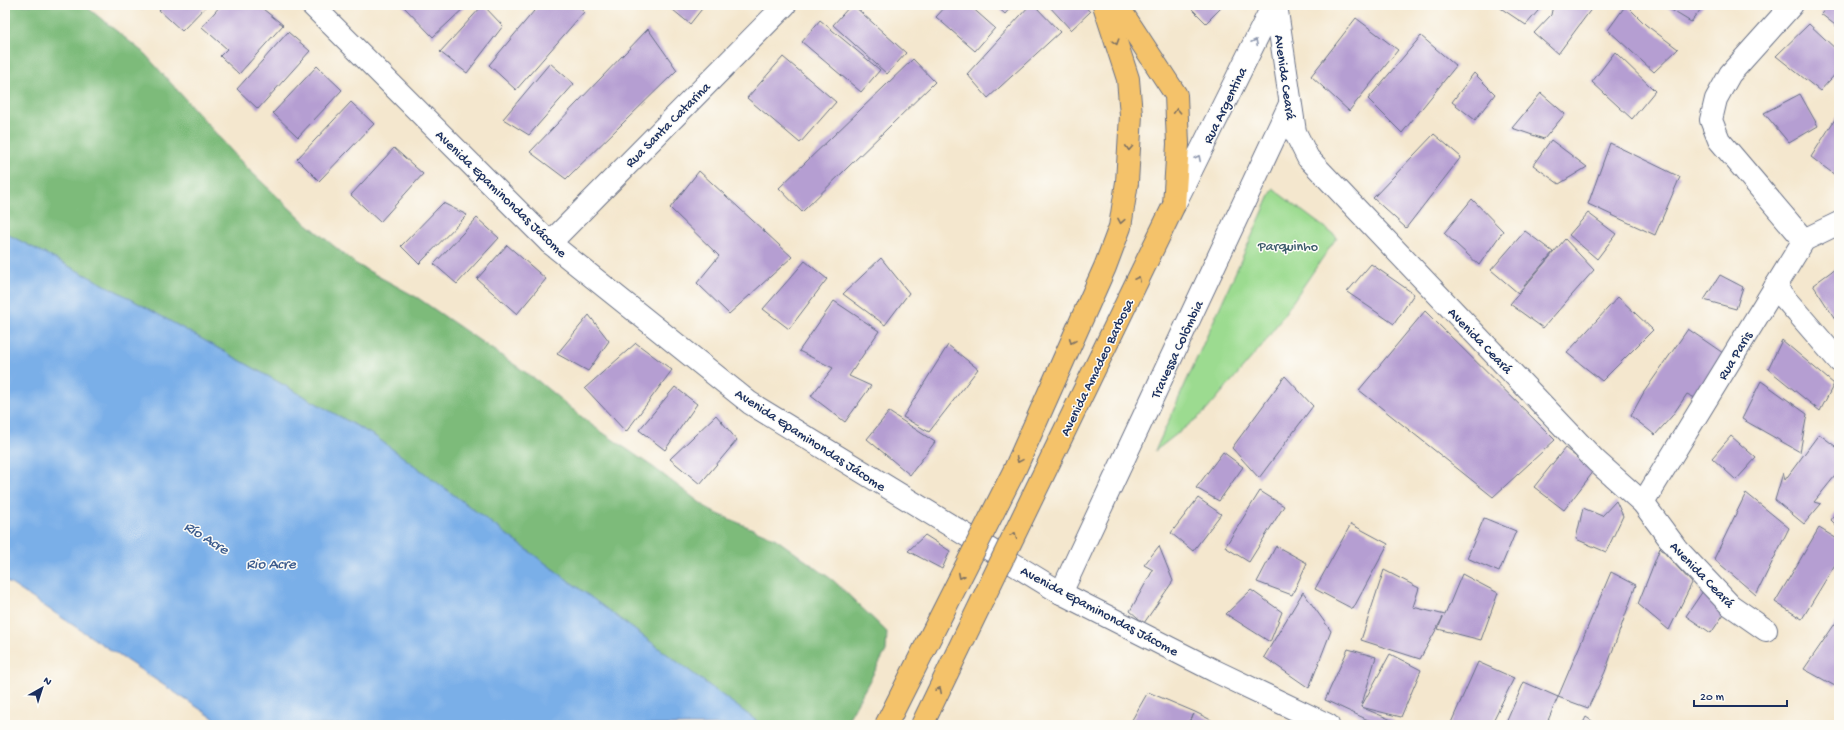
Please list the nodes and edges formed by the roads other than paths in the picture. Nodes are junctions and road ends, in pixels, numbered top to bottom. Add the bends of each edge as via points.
1 (312, 5) edge
2 (785, 5) edge
3 (1104, 5) edge
4 (1117, 5) edge
5 (1275, 5) edge
6 (1792, 5) edge
7 (1290, 104) junction
8 (1174, 205) junction
9 (1839, 223) edge
10 (1804, 240) junction
11 (550, 243) junction
12 (1775, 287) junction
13 (1839, 361) edge
14 (1643, 503) junction
15 (1061, 593) junction
16 (1766, 630) dead end
17 (886, 725) edge
18 (922, 725) edge
19 (1328, 725) edge

1 - 11 street, Avenida Epaminondas Jácome
2 - 11 street, Rua Santa Catarina
3 -> 17 main road, bridge via 1128,79 1131,115 1127,182 1120,227 1102,274 1015,468
8 -> 4 main road, Avenida Amadeo Barbosa via 1178,144 1176,95
5 - 7 street, Avenida Ceará
8 -> 5 street, Rua Argentina
6 - 10 street via 1730,74 1716,99 1711,120 1719,140
7 - 14 street, Avenida Ceará via 1294,132 1308,158 1596,461
7 - 15 street, Travessa Colômbia
18 -> 8 main road, Avenida Amadeo Barbosa, bridge
9 - 10 street
10 - 12 street, Rua Paris
11 - 15 street, Avenida Epaminondas Jácome via 750,403
12 - 13 street
12 - 14 street, Rua Paris
14 - 16 street, Avenida Ceará via 1677,549 1730,605
15 - 19 street, Avenida Epaminondas Jácome

